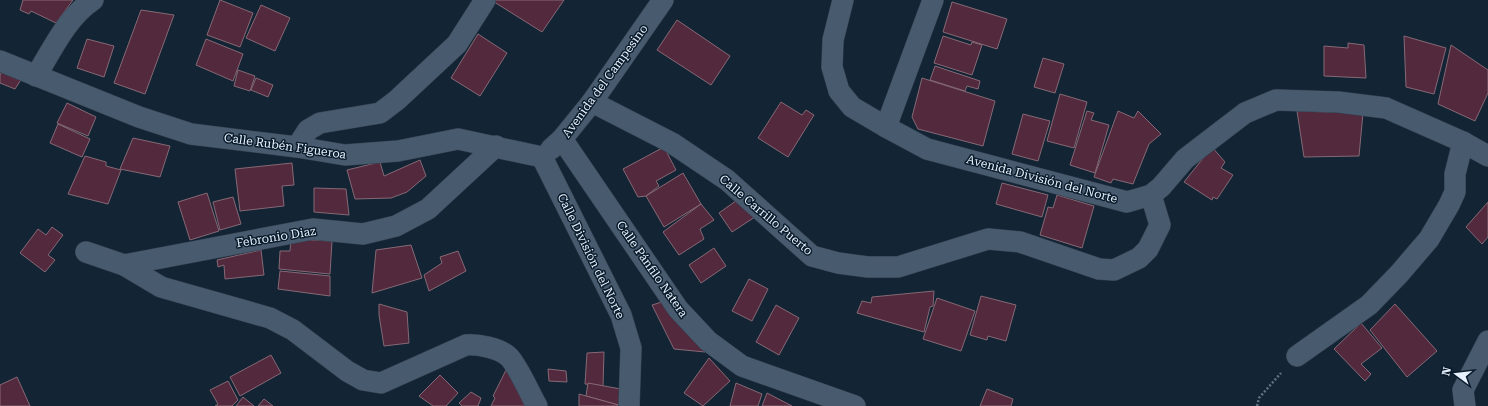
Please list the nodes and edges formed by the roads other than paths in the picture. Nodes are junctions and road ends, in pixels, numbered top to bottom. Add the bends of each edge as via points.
1 (93, 0) edge
2 (485, 0) edge
3 (664, 0) edge
4 (843, 0) edge
5 (933, 0) edge
6 (0, 61) edge
7 (36, 76) junction
8 (592, 102) junction
9 (886, 127) junction
10 (562, 140) junction
11 (1463, 142) junction
12 (496, 146) junction
13 (297, 147) junction
14 (1488, 156) edge
15 (542, 157) junction
16 (1151, 195) junction
17 (86, 252) dead end
18 (124, 265) junction
19 (1488, 341) edge
20 (1297, 356) road end
21 (536, 406) edge
22 (629, 406) edge
23 (855, 406) edge
24 (1465, 406) edge

1 - 7 street via 85,5 66,27
2 - 13 street via 457,44 397,100 380,113 320,123 308,130
3 - 8 street, Avenida del Campesino
4 - 9 street, Avenida División del Norte via 833,40 832,67 839,91 852,107
5 - 9 street
6 - 7 street, Calle Rubén Figueroa
7 - 13 street, Calle Rubén Figueroa via 191,134
8 - 10 street, Avenida del Campesino
8 - 16 street, Calle Carrillo Puerto via 672,143 727,180 812,256 838,263 898,267 988,239 1020,242 1099,269 1114,270 1139,258 1148,249 1160,225
9 - 16 street, Avenida División del Norte via 927,148 1127,202
10 - 15 street, Avenida del Campesino
10 - 23 street, Calle Pánfilo Natera via 678,309 708,341 742,366
11 - 14 street, Avenida División del Norte
11 - 16 street, Avenida División del Norte via 1386,108 1338,102 1276,100 1245,113 1185,159
11 - 20 street via 1455,174 1455,192 1429,239 1369,305
12 - 13 street, Calle Rubén Figueroa via 458,139 398,151 345,155
12 - 15 street, Calle Rubén Figueroa
12 - 18 street, Febronio Diaz via 428,209 396,226 363,234 313,229
15 - 22 street, Calle División del Norte via 621,315 631,348
17 - 18 street
18 - 21 street via 161,287 270,318 293,330 347,372 363,380 381,383 466,345 479,344 509,357
19 - 24 street via 1463,390

